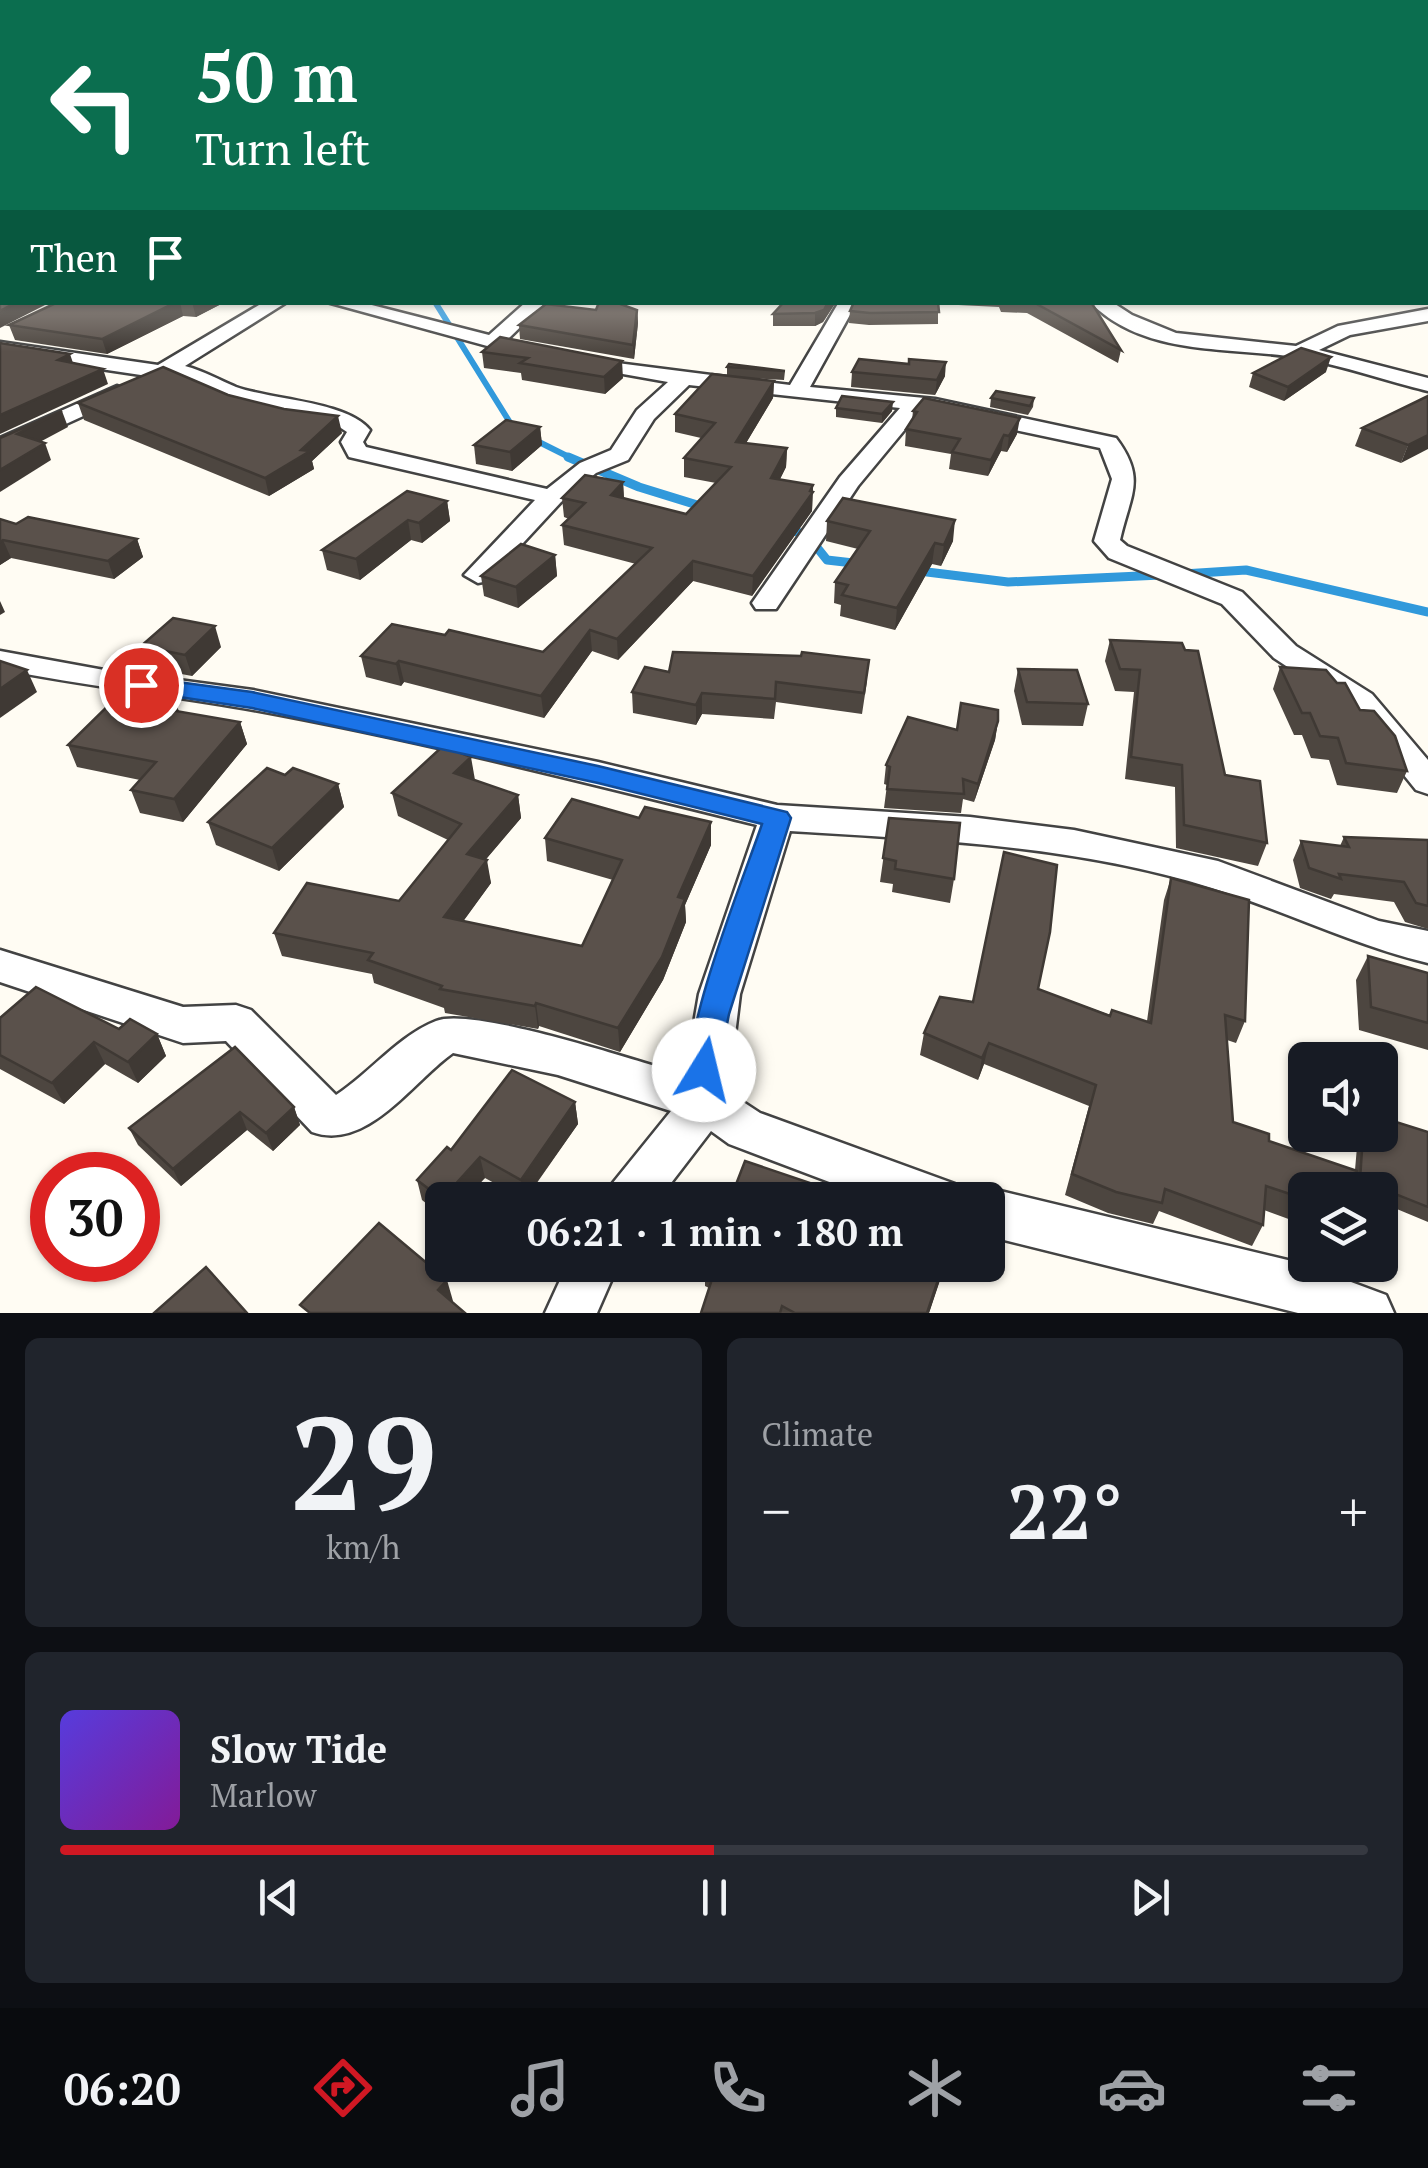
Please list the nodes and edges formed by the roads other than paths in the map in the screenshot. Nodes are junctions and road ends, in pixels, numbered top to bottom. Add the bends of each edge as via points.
1 (273, 305) edge
2 (348, 305) edge
3 (533, 305) edge
4 (846, 305) edge
5 (1104, 305) edge
6 (1428, 316) edge
7 (493, 342) junction
8 (0, 348) edge
9 (1299, 352) junction
10 (165, 370) junction
11 (684, 379) junction
12 (1428, 385) edge
13 (796, 393) junction
14 (916, 403) junction
15 (0, 447) edge
16 (552, 497) junction
17 (478, 574) edge
18 (766, 603) dead end
19 (0, 660) edge
20 (1428, 782) edge
21 (777, 818) junction
22 (1428, 947) edge
23 (0, 966) edge
24 (706, 1102) junction
25 (644, 1182) edge
26 (889, 1182) edge
27 (1005, 1216) edge
28 (585, 1282) edge
29 (571, 1313) edge
30 (1368, 1313) edge

1 - 10 street
2 - 7 street
3 - 7 street
4 - 13 street
5 - 9 street via 1170,340
6 - 9 street via 1345,330
7 - 11 street
8 - 10 street
9 - 12 street
10 - 15 street
10 - 16 street via 346,421 359,430 352,442 357,452
11 - 13 street
11 - 16 street via 646,415 620,454 588,468
13 - 14 street
14 - 18 street via 848,482
14 - 20 street via 1108,443 1127,476 1106,541 1118,552 1232,598 1285,652 1361,701
16 - 17 street
19 - 21 street via 252,700
21 - 22 street via 1074,843 1218,875 1376,935
21 - 24 street via 714,1014
23 - 24 street via 183,1025 236,1023 328,1118 349,1113 450,1034 558,1056
24 - 25 street
24 - 26 street via 745,1129
27 - 30 street via 1300,1288
28 - 29 street

